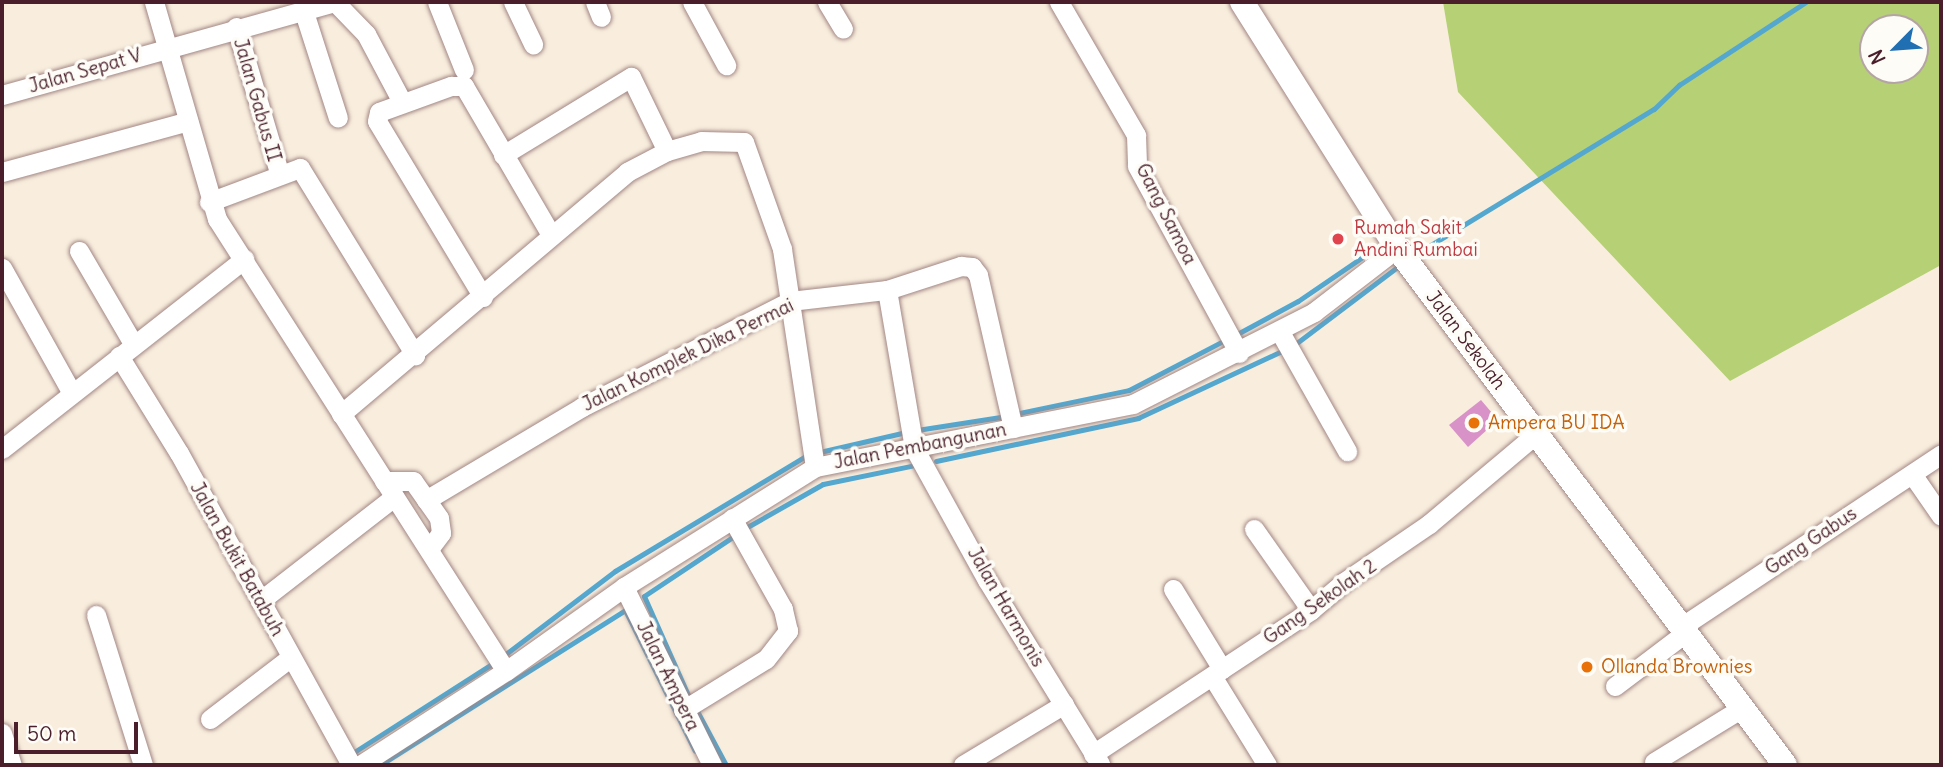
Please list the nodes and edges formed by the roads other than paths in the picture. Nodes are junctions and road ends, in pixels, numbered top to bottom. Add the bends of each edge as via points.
1 (154, 2) edge
2 (335, 2) edge
3 (437, 2) edge
4 (513, 2) edge
5 (692, 2) edge
6 (827, 2) edge
7 (1059, 2) edge
8 (1242, 2) edge
9 (303, 9) junction
10 (236, 27) junction
11 (843, 29) dead end
12 (533, 44) dead end
13 (167, 48) junction
14 (726, 65) dead end
15 (464, 70) dead end
16 (2, 95) edge
17 (402, 102) junction
18 (338, 118) dead end
19 (188, 121) junction
20 (667, 151) junction
21 (503, 155) junction
22 (2, 172) edge
23 (279, 172) junction
24 (209, 202) junction
25 (551, 235) junction
26 (1398, 248) junction
27 (79, 251) dead end
28 (244, 259) junction
29 (2, 268) edge
30 (887, 290) junction
31 (483, 298) junction
32 (790, 301) junction
33 (1280, 332) junction
34 (127, 350) junction
35 (1239, 353) junction
36 (415, 355) junction
37 (72, 393) junction
38 (341, 414) junction
39 (1013, 428) junction
40 (1536, 434) junction
41 (914, 448) junction
42 (2, 449) edge
43 (1347, 451) dead end
44 (1941, 454) edge
45 (815, 467) junction
46 (1912, 474) junction
47 (389, 489) junction
48 (426, 500) junction
49 (1941, 516) edge
50 (732, 518) junction
51 (1254, 529) dead end
52 (429, 549) junction
53 (624, 587) junction
54 (1173, 589) dead end
55 (260, 601) junction
56 (1311, 610) junction
57 (96, 615) dead end
58 (1683, 630) junction
59 (291, 657) junction
60 (506, 671) junction
61 (1217, 673) junction
62 (1615, 686) dead end
63 (1064, 704) junction
64 (1742, 708) junction
65 (682, 710) junction
66 (211, 719) dead end
67 (2, 733) edge
68 (1097, 760) edge
69 (1654, 762) dead end
70 (12, 765) edge
71 (143, 765) edge
72 (351, 765) edge
73 (360, 765) edge
74 (712, 765) edge
75 (963, 765) edge
76 (1267, 765) edge
77 (1785, 765) edge

1 - 13 street
2 - 9 street, Jalan Sepat V
2 - 17 street via 366,34
3 - 15 street
4 - 12 street
5 - 14 street
6 - 11 street
7 - 35 street, Gang Samoa via 1136,135 1137,166
8 - 26 street, Jalan Sekolah
9 - 10 street, Jalan Sepat V
9 - 18 street
10 - 13 street, Jalan Sepat V
10 - 23 street, Jalan Gabus II
13 - 16 street, Jalan Sepat V
13 - 19 street
17 - 21 street via 464,86
17 - 31 street via 379,112 377,121
19 - 22 street
19 - 24 street
20 - 21 street via 631,77
20 - 25 street via 627,172
20 - 32 street via 701,141 744,142 782,249
21 - 25 street
23 - 24 street
23 - 36 street via 295,166 305,172
24 - 28 street
25 - 31 street
26 - 33 street, Jalan Pembangunan via 1314,313
26 - 40 street, Jalan Sekolah
27 - 34 street, Jalan Bukit Batabuh
28 - 34 street
28 - 38 street
29 - 37 street
30 - 32 street, Jalan Komplek Dika Permai
30 - 39 street, Jalan Komplek Dika Permai via 961,266 972,267 978,275
30 - 41 street, Jalan Harmonis
31 - 36 street
32 - 45 street
32 - 48 street, Jalan Komplek Dika Permai via 582,407
33 - 35 street, Jalan Pembangunan
33 - 43 street
34 - 37 street
34 - 55 street, Jalan Bukit Batabuh
35 - 39 street, Jalan Pembangunan via 1133,404
36 - 38 street
37 - 42 street
38 - 47 street
39 - 41 street, Jalan Pembangunan
40 - 56 street, Gang Sekolah 2 via 1429,524
40 - 58 street, Jalan Sekolah
41 - 45 street, Jalan Pembangunan
41 - 63 street, Jalan Harmonis via 986,580
44 - 46 street, Gang Gabus
45 - 50 street, Jalan Pembangunan
46 - 49 street
46 - 58 street, Gang Gabus
47 - 48 street via 413,481
47 - 52 street
47 - 55 street
48 - 52 street via 439,518 441,533
50 - 53 street, Jalan Pembangunan
50 - 65 street via 783,609 789,631 766,659
51 - 56 street
52 - 60 street
53 - 60 street, Jalan Pembangunan
53 - 65 street, Jalan Ampera
54 - 61 street
55 - 59 street, Jalan Bukit Batabuh
56 - 61 street, Gang Sekolah 2
57 - 71 street
58 - 62 street, Gang Gabus
58 - 64 street, Jalan Sekolah
59 - 66 street
59 - 72 street, Jalan Bukit Batabuh
60 - 73 street, Jalan Pembangunan
61 - 68 street, Gang Sekolah 2
61 - 76 street
63 - 68 street, Jalan Harmonis
63 - 75 street
64 - 69 street
64 - 77 street, Jalan Sekolah
65 - 74 street, Jalan Ampera
67 - 70 street

